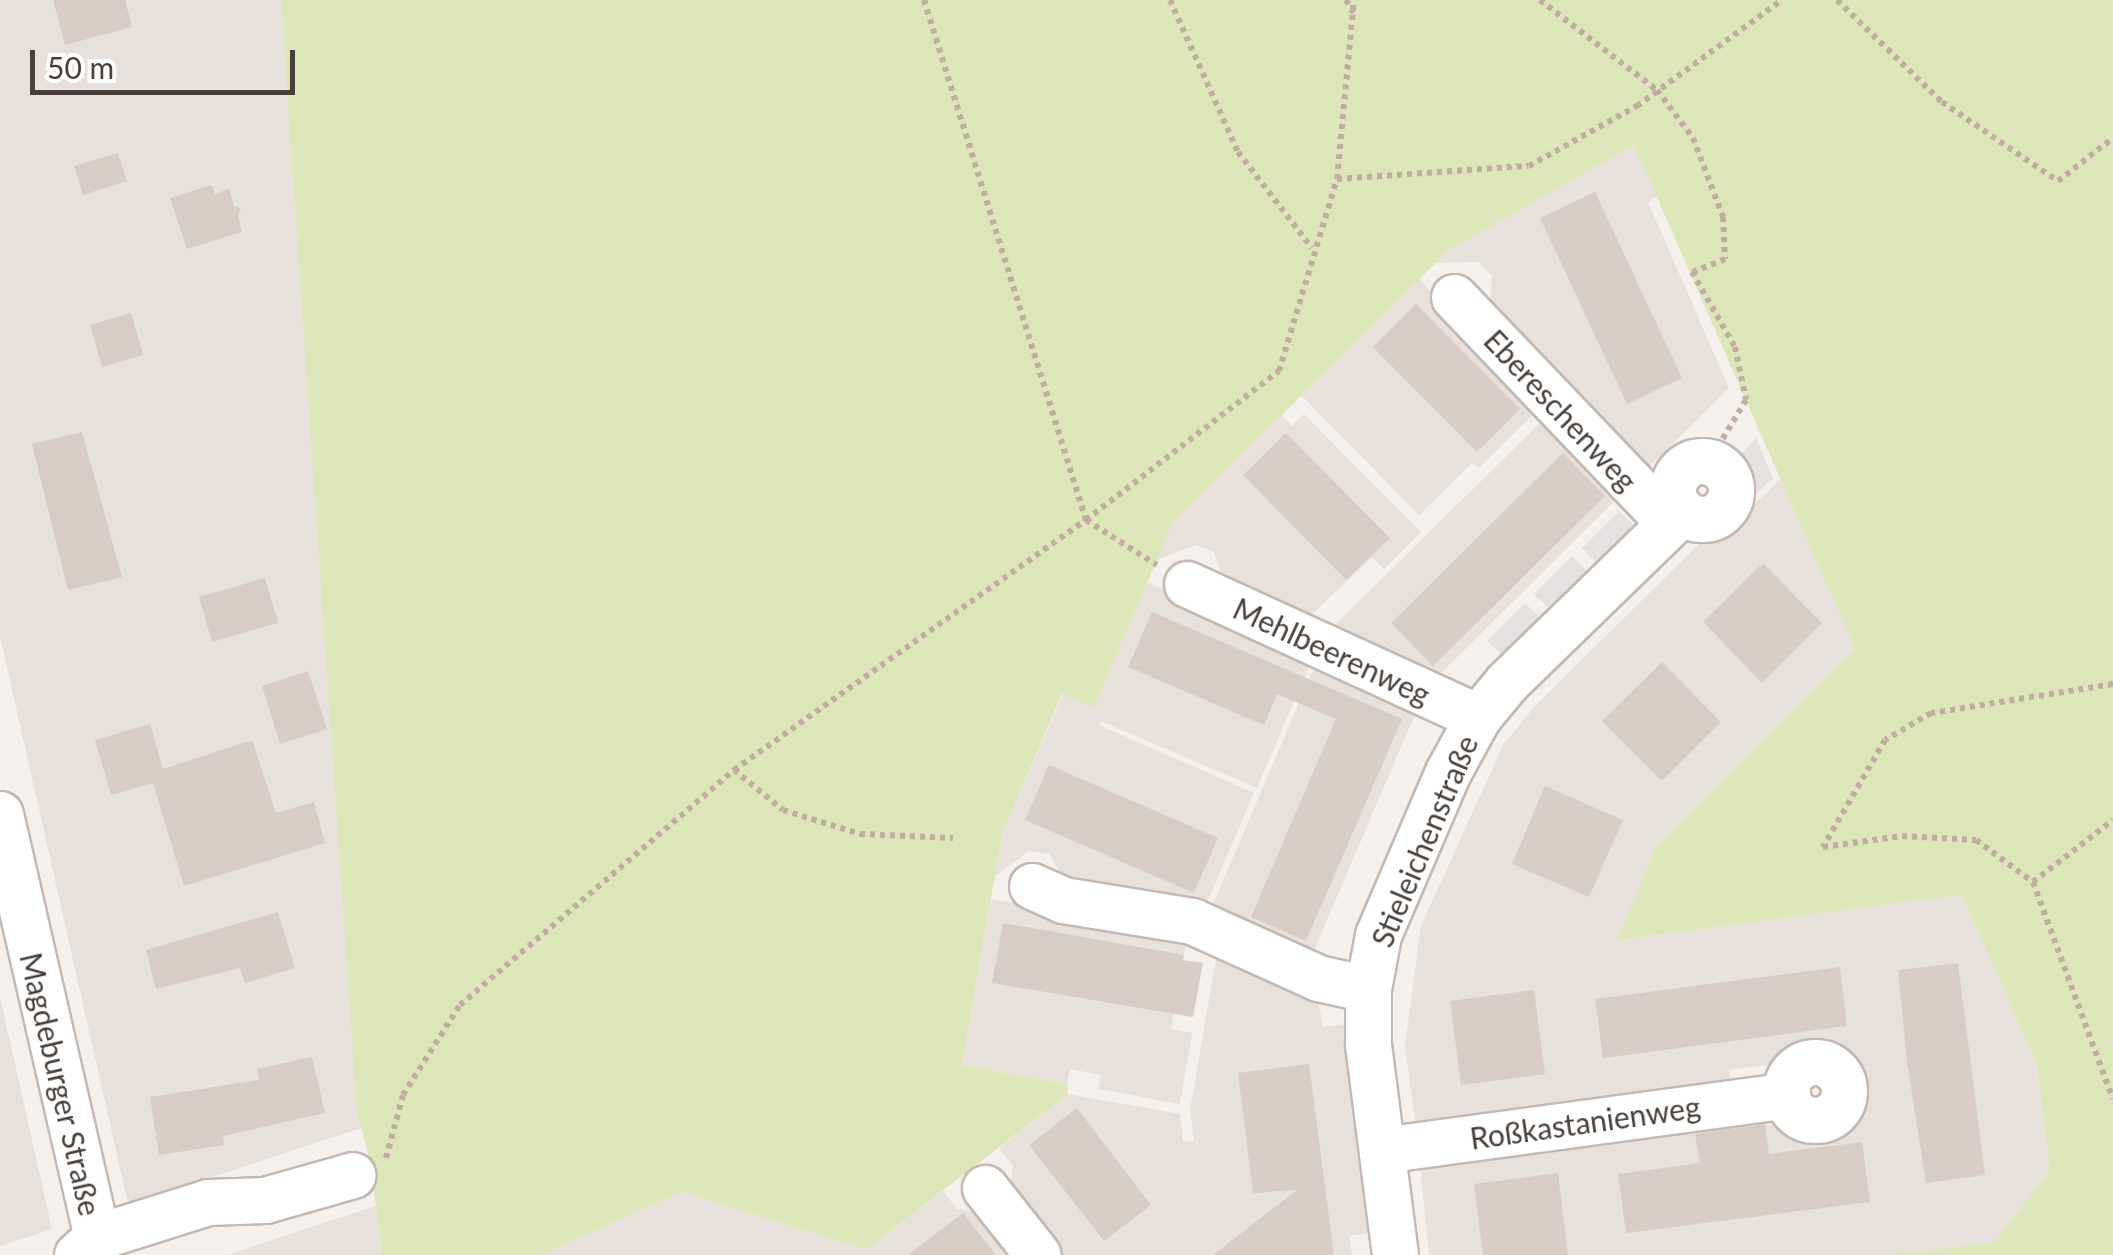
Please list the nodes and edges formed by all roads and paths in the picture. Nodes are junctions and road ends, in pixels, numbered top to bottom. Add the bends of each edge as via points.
1 (924, 0) edge
2 (1170, 0) edge
3 (1346, 0) edge
4 (1354, 0) edge
5 (1540, 0) edge
6 (1782, 0) edge
7 (1837, 0) edge
8 (1355, 15) junction
9 (1656, 90) junction
10 (2113, 138) edge
11 (1336, 180) junction
12 (1313, 249) junction
13 (1454, 296) dead end
14 (1716, 464) joint
15 (1676, 517) junction
16 (1086, 520) junction
17 (1187, 584) joint
18 (2113, 684) edge
19 (1478, 718) junction
20 (734, 770) junction
21 (0, 814) edge
22 (2113, 820) edge
23 (953, 838) dead end
24 (2032, 882) junction
25 (1032, 886) dead end
26 (1368, 989) junction
27 (1787, 1095) dead end
28 (2113, 1100) edge
29 (1382, 1150) junction
30 (354, 1176) joint
31 (985, 1188) dead end
32 (87, 1246) edge
33 (1038, 1255) edge
34 (1395, 1255) edge

1 - 16 path
2 - 12 path via 1238,152
3 - 8 path
4 - 8 path
5 - 9 path
6 - 9 path
7 - 10 path via 1942,102 2058,181
8 - 11 path
9 - 11 path via 1529,166
9 - 14 path via 1693,138 1723,218 1725,259 1692,272 1735,347 1746,400 1719,445
11 - 12 path
12 - 16 path via 1279,371
13 - 15 street, Ebereschenweg
14 - 15 street via 1695,462 1678,473
15 - 19 street, Stieleichenstraße
16 - 17 path
16 - 20 path
17 - 19 street, Mehlbeerenweg
18 - 24 path via 1931,713 1885,740 1824,847 1902,836 1976,840
19 - 26 street, Stieleichenstraße via 1378,936
20 - 23 path via 783,810 860,834
20 - 30 path via 460,1005 402,1095 385,1161
21 - 32 street, Magdeburger Straße
22 - 24 path
24 - 28 path
25 - 26 street via 1063,900 1192,922 1318,978
26 - 29 street, Stieleichenstraße
27 - 29 street, Roßkastanienweg
29 - 34 street, Stieleichenstraße
30 - 32 street via 265,1200 208,1202
31 - 33 street

